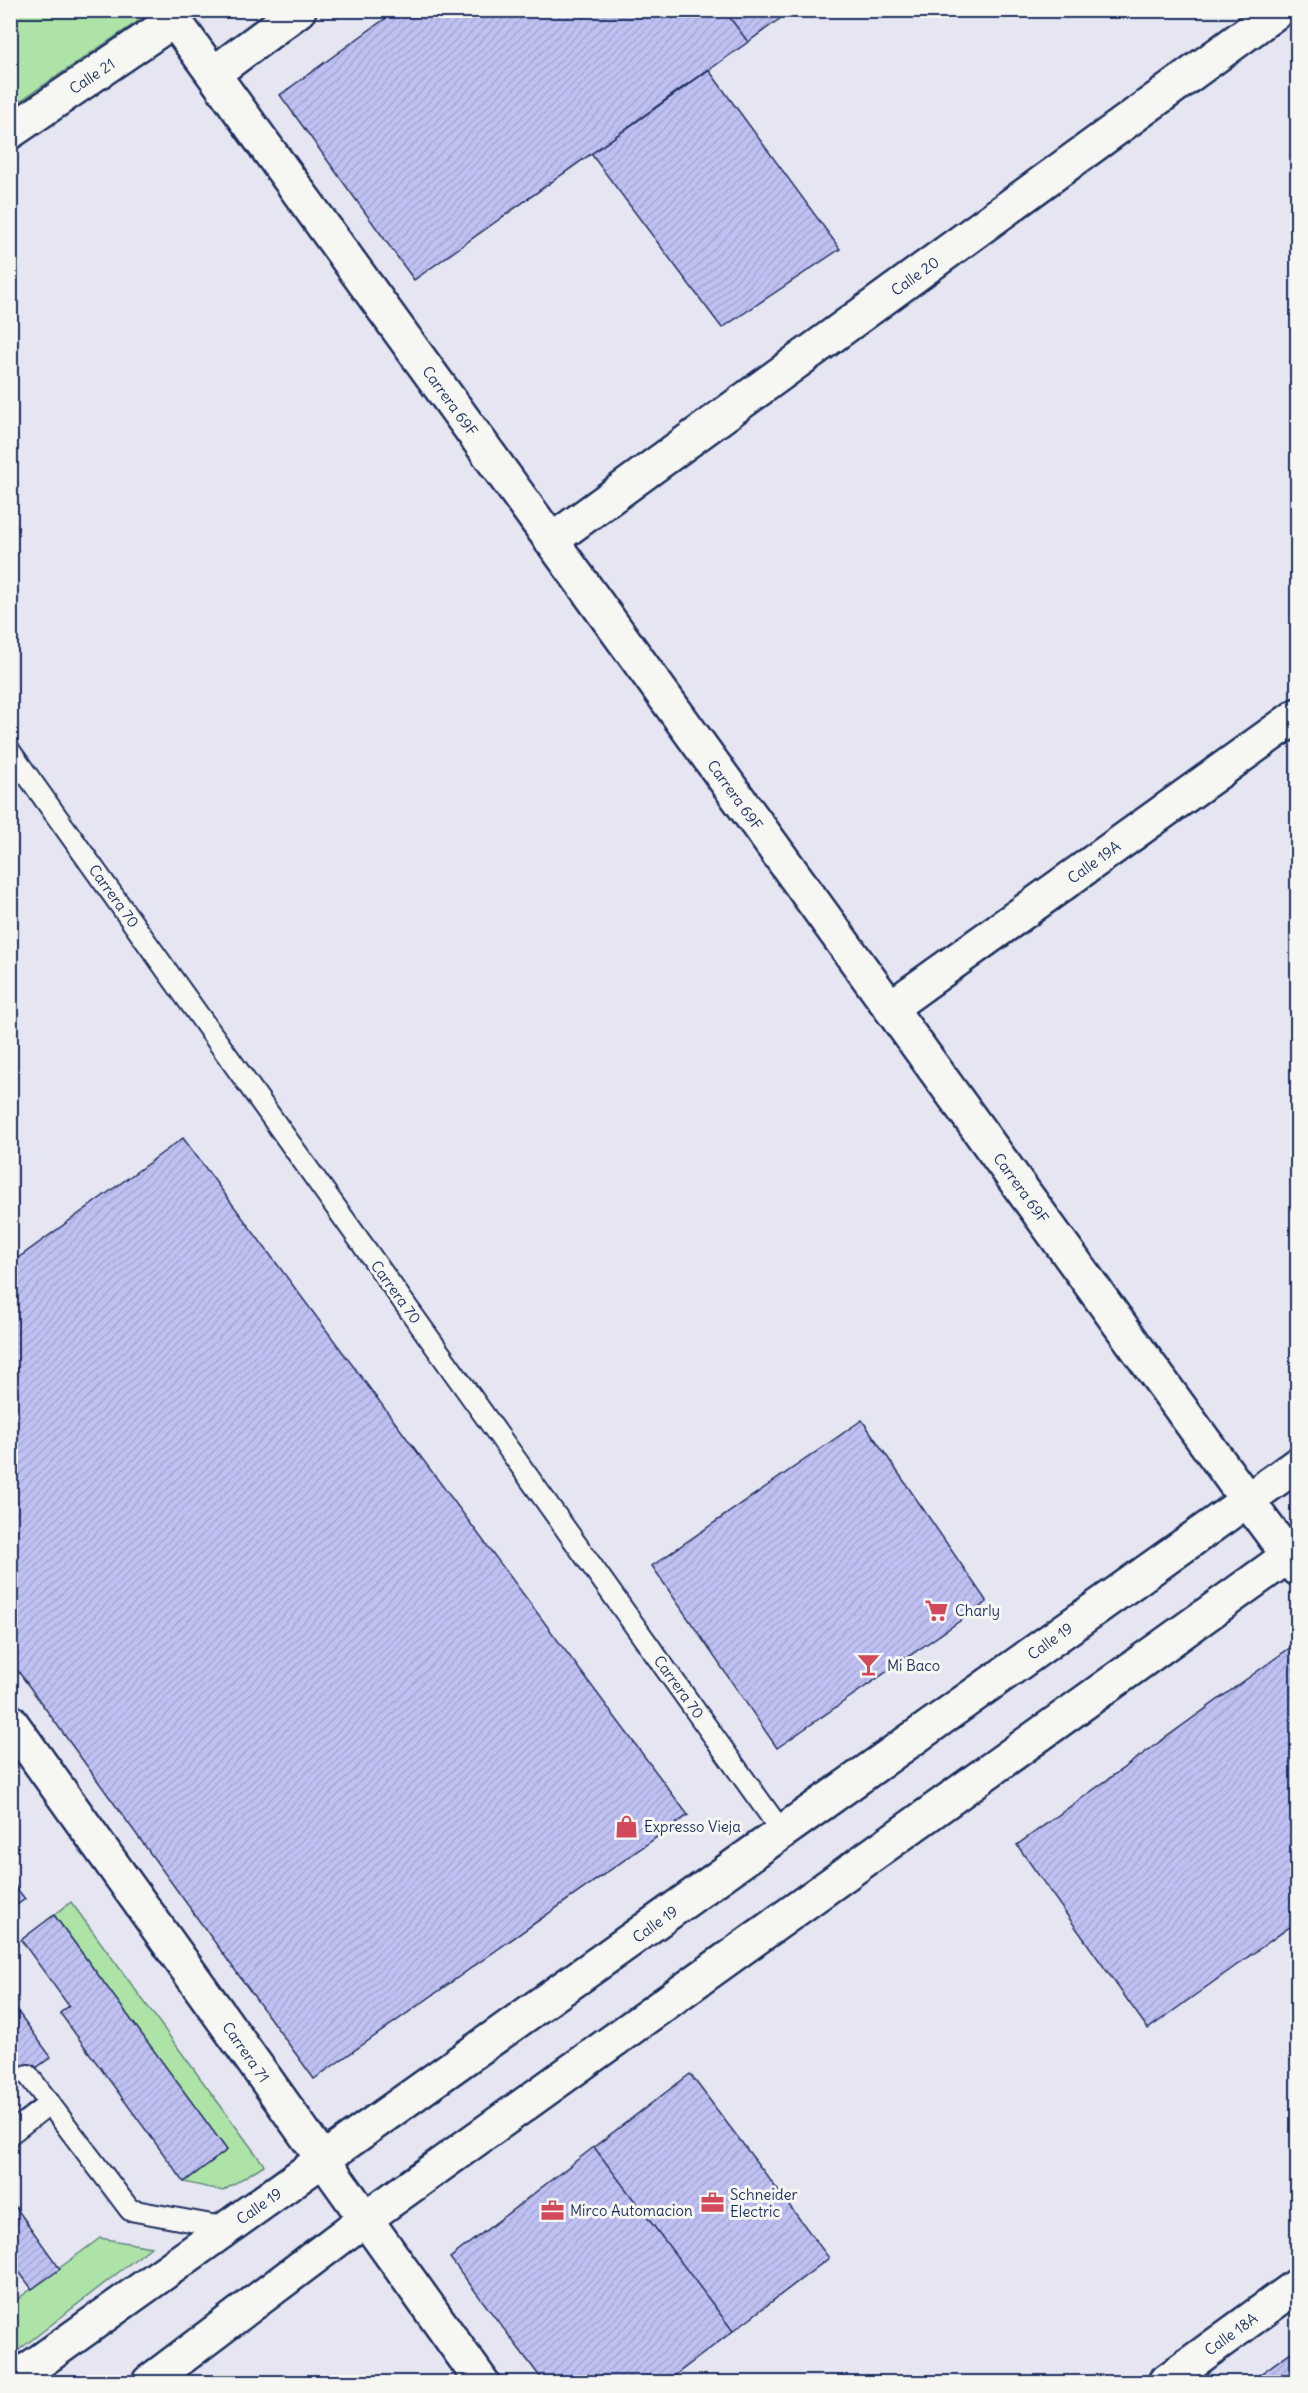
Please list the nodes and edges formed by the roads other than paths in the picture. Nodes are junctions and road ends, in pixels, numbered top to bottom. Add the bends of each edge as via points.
1 (299, 10) edge
2 (1279, 10) edge
3 (174, 20) joint
4 (213, 74) junction
5 (10, 132) edge
6 (551, 541) junction
7 (1298, 715) edge
8 (10, 751) edge
9 (890, 1008) junction
10 (1298, 1464) edge
11 (1247, 1500) junction
12 (1294, 1558) edge
13 (10, 1721) edge
14 (782, 1832) junction
15 (28, 2074) dead end
16 (50, 2103) junction
17 (10, 2134) edge
18 (323, 2160) junction
19 (364, 2218) junction
20 (228, 2228) junction
21 (1298, 2285) edge
22 (11, 2382) edge
23 (149, 2382) edge
24 (482, 2382) edge
25 (1165, 2382) edge

1 - 4 street
2 - 6 street, Calle 20
3 - 4 street, Carrera 69F
3 - 5 street, Calle 21
4 - 6 street, Carrera 69F
6 - 9 street, Carrera 69F
7 - 9 street, Calle 19A
8 - 14 lane, Carrera 70
9 - 11 street, Carrera 69F
10 - 11 street, Calle 19
11 - 12 street, Carrera 69F
11 - 14 street, Calle 19
12 - 19 street
13 - 18 street, Carrera 71
14 - 18 street, Calle 19
15 - 16 lane
16 - 17 lane
16 - 20 lane via 130,2210
18 - 19 street, Carrera 71
18 - 20 street, Calle 19
19 - 23 street
19 - 24 street, Carrera 71
20 - 22 street, Calle 19
21 - 25 street, Calle 18A

